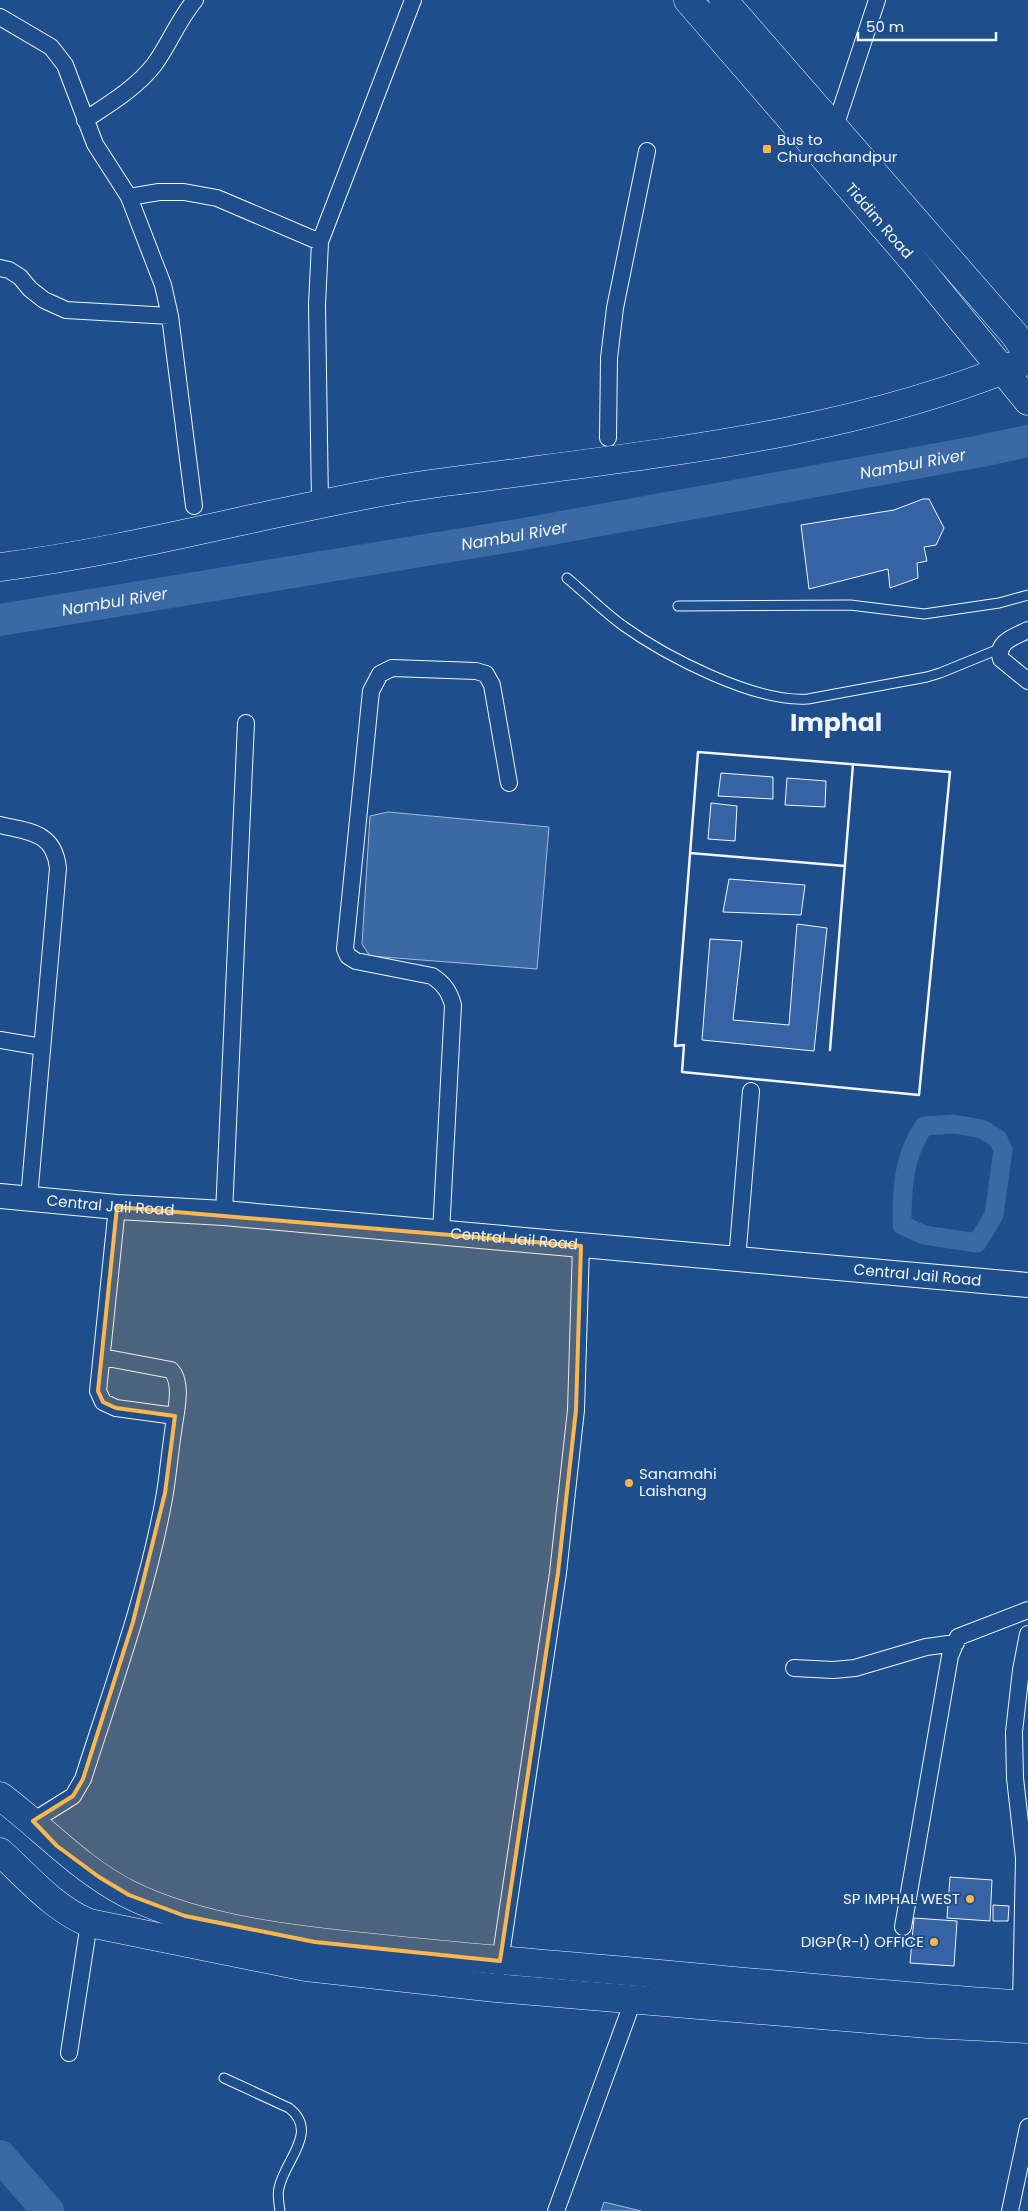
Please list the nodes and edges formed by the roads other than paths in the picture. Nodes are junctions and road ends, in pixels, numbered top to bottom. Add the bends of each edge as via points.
1 (195, 0) edge
2 (413, 0) edge
3 (688, 0) edge
4 (723, 0) edge
5 (877, 0) edge
6 (0, 17) edge
7 (85, 120) junction
8 (835, 127) junction
9 (646, 150) dead end
10 (129, 197) junction
11 (320, 242) junction
12 (0, 268) edge
13 (170, 316) junction
14 (1023, 341) edge
15 (1028, 360) edge
16 (1006, 376) junction
17 (1028, 401) edge
18 (608, 438) dead end
19 (320, 504) junction
20 (194, 506) dead end
21 (0, 567) edge
22 (567, 578) dead end
23 (1028, 595) edge
24 (678, 606) dead end
25 (1028, 630) edge
26 (999, 649) junction
27 (1028, 681) edge
28 (246, 723) dead end
29 (509, 783) dead end
30 (0, 825) edge
31 (0, 1040) edge
32 (42, 1047) junction
33 (751, 1091) dead end
34 (0, 1196) edge
35 (29, 1198) junction
36 (117, 1207) junction
37 (224, 1213) junction
38 (441, 1233) junction
39 (581, 1246) junction
40 (737, 1260) junction
41 (1028, 1285) edge
42 (102, 1357) junction
43 (175, 1416) junction
44 (1028, 1610) edge
45 (1028, 1634) edge
46 (956, 1643) junction
47 (794, 1668) dead end
48 (0, 1796) edge
49 (33, 1821) junction
50 (0, 1852) edge
51 (89, 1924) junction
52 (903, 1927) dead end
53 (500, 1961) junction
54 (496, 1988) junction
55 (634, 1998) junction
56 (1026, 2013) edge
57 (69, 2053) dead end
58 (224, 2078) dead end
59 (1028, 2127) edge
60 (280, 2211) edge
61 (556, 2211) edge
62 (1010, 2211) edge

1 - 7 street via 155,64 138,83
2 - 11 street
3 - 16 highway, Tiddim Road via 912,260
4 - 8 highway, Tiddim Road
5 - 8 street
6 - 7 street via 51,47 65,65
7 - 10 street via 95,144
8 - 14 highway, Tiddim Road
9 - 18 street via 608,358
10 - 11 street via 184,192 217,198
10 - 13 street via 163,285
11 - 19 street via 317,306
12 - 13 street via 9,270 44,300 66,310
13 - 20 street
15 - 16 highway
16 - 17 highway, Tiddim Road
16 - 19 highway via 881,410 779,432
19 - 21 highway via 182,534
22 - 26 lane via 622,625 688,665 784,699 808,699 927,677
23 - 24 lane via 999,603 924,614 850,605
25 - 26 street via 1006,641
26 - 27 street via 1001,659
28 - 37 street
29 - 38 street via 492,685 486,674 392,668 380,674 371,691 345,949 348,956 356,961 432,976 449,992 453,1005
30 - 32 street via 35,833 46,839 57,857
31 - 32 street
32 - 35 street
33 - 40 street
34 - 35 street, Central Jail Road
35 - 36 street, Central Jail Road
36 - 37 street, Central Jail Road
36 - 42 street
37 - 38 street, Central Jail Road
38 - 39 street, Central Jail Road
39 - 40 street, Central Jail Road
39 - 53 street via 575,1420 558,1573
40 - 41 street, Central Jail Road
42 - 43 street via 170,1370 178,1384
42 - 43 street via 98,1392 103,1402 116,1408
43 - 49 street via 155,1539 84,1779 73,1796
44 - 46 street via 958,1637
45 - 56 street via 1014,1732 1015,1778 1024,1858
46 - 47 street via 926,1647 855,1668
46 - 52 street via 950,1656
48 - 49 highway
49 - 53 highway via 58,1846 99,1877 129,1895 185,1916 315,1942
50 - 51 highway via 57,1905
51 - 54 highway via 306,1967
51 - 57 street
53 - 54 street
53 - 56 highway
54 - 55 highway
55 - 56 highway via 919,2023
55 - 61 street
58 - 60 lane via 289,2108 301,2123 298,2146 279,2187
59 - 62 street

